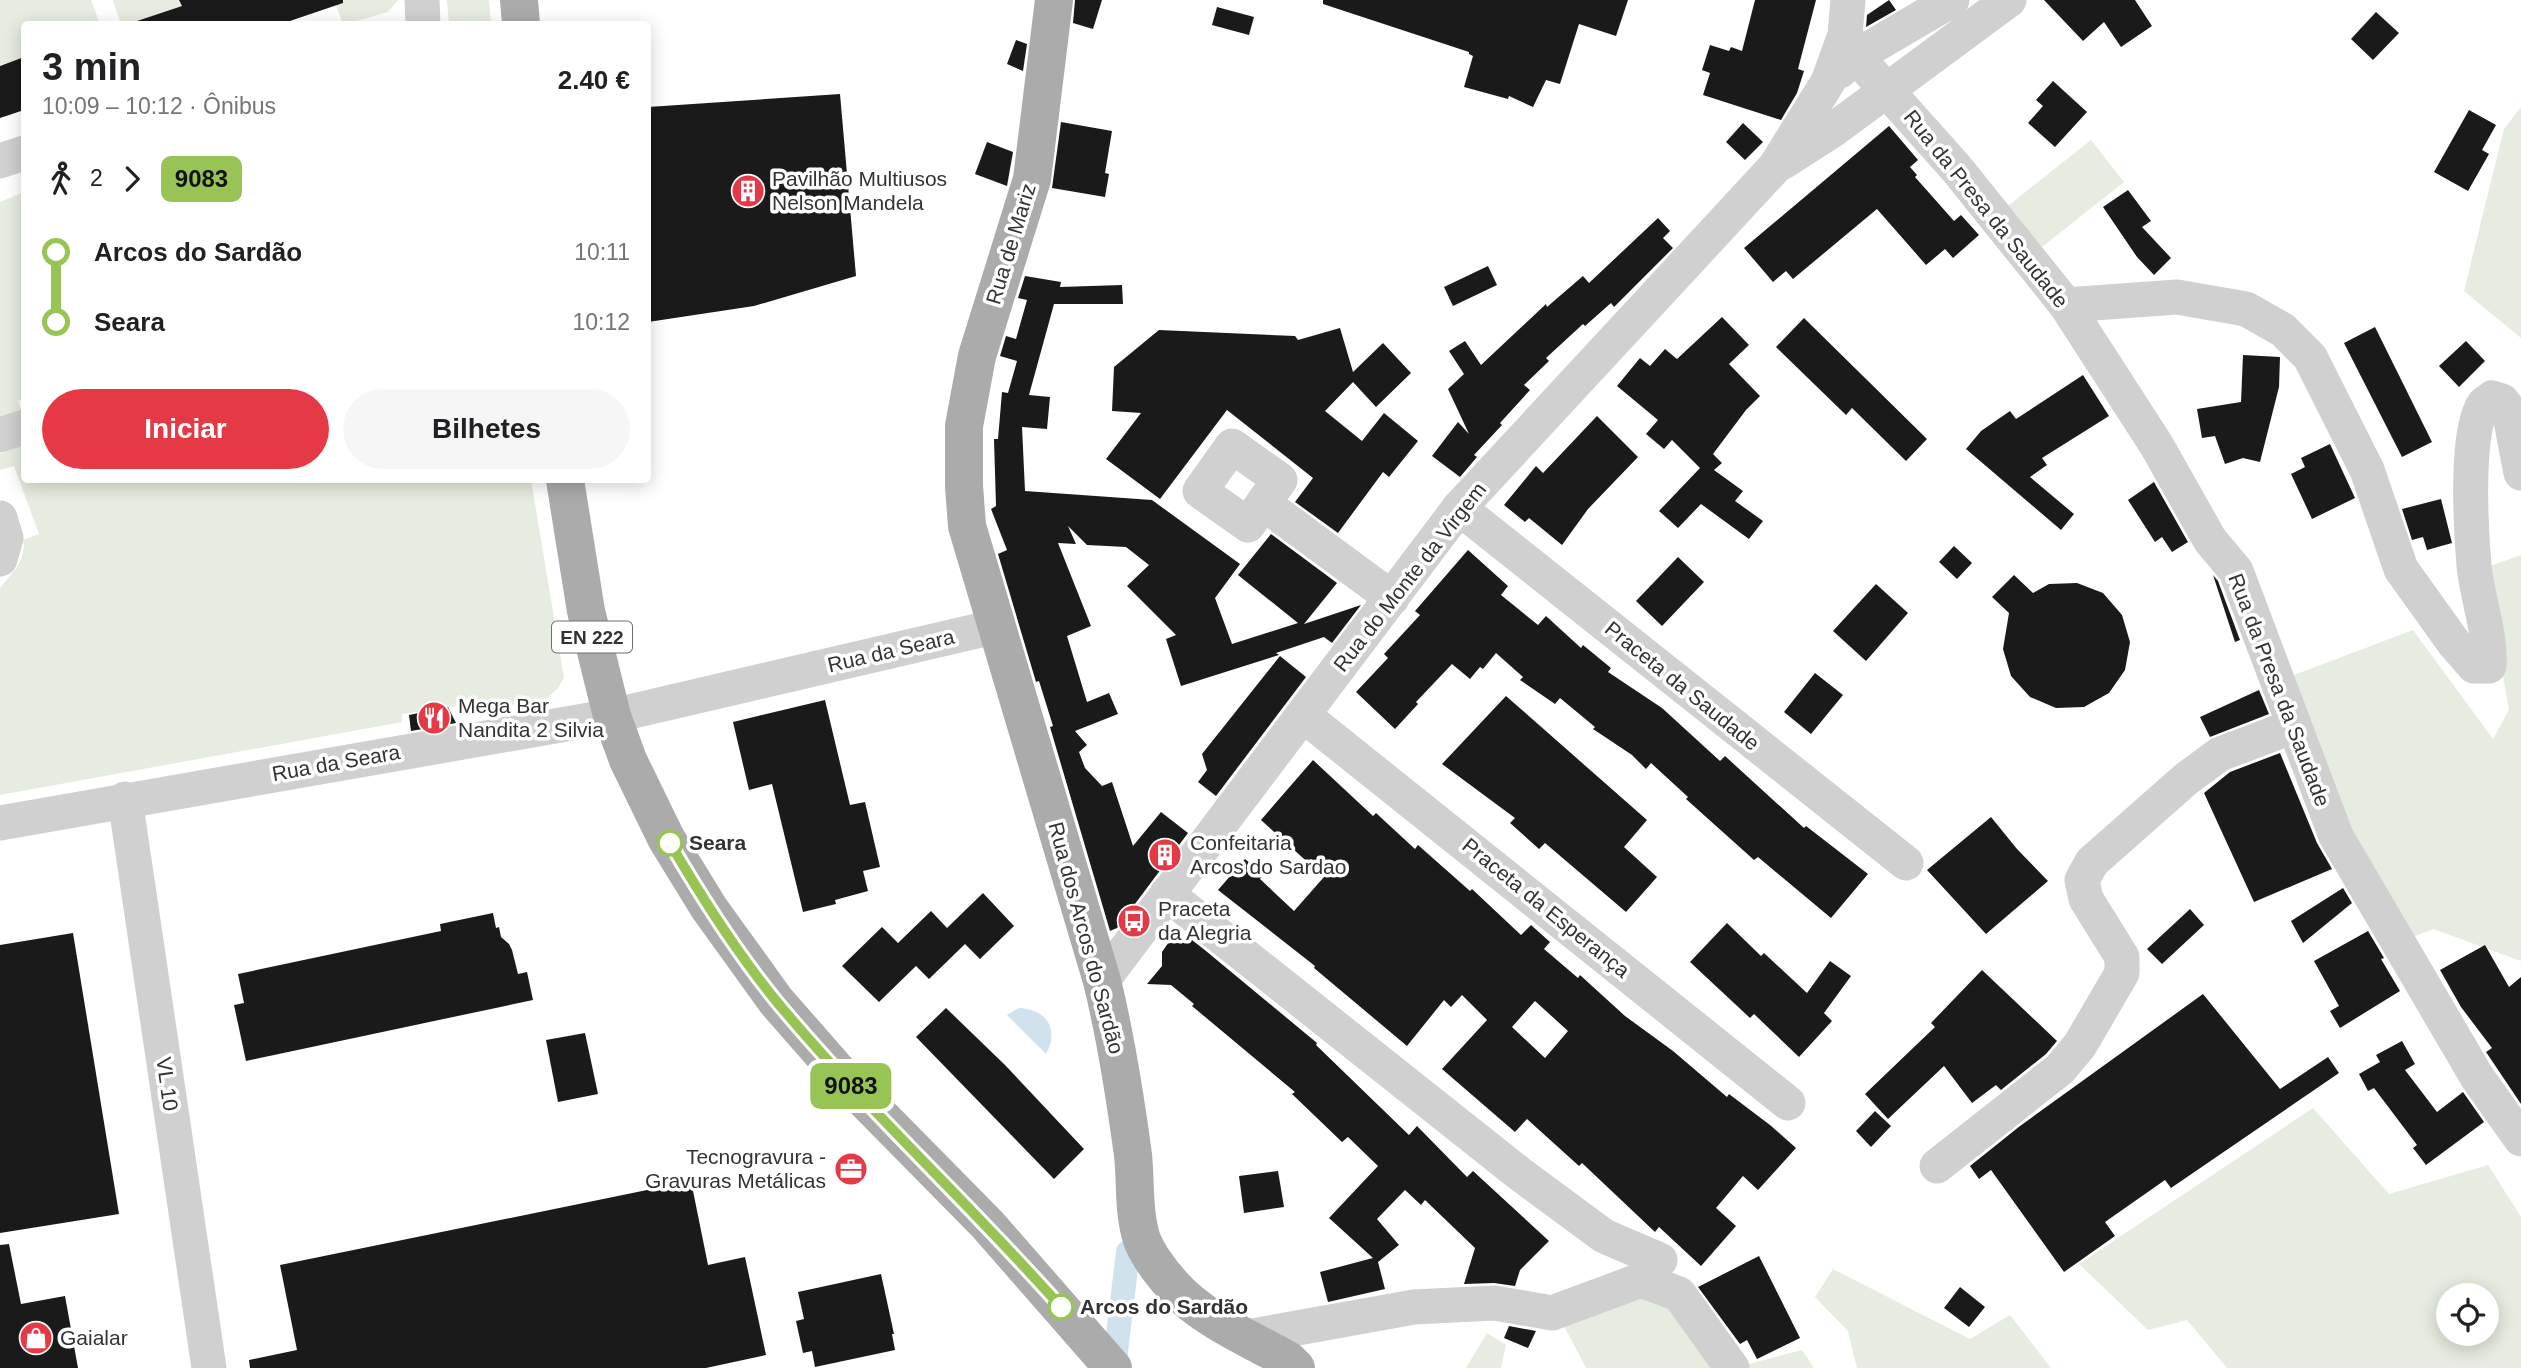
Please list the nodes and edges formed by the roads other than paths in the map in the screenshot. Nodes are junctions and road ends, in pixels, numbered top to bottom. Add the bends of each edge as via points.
1 (519, 0) edge
2 (1054, 0) edge
3 (1849, 0) edge
4 (1952, 0) edge
5 (2009, 0) edge
6 (521, 21) edge
7 (1851, 45) junction
8 (1886, 90) junction
9 (21, 154) edge
10 (0, 161) edge
11 (1775, 167) junction
12 (2066, 305) junction
13 (21, 428) edge
14 (0, 435) edge
15 (2521, 474) edge
16 (565, 483) edge
17 (964, 486) joint
18 (1264, 503) dead end
19 (1459, 508) junction
20 (0, 518) edge
21 (0, 559) edge
22 (1392, 598) junction
23 (998, 626) junction
24 (1303, 715) junction
25 (611, 716) junction
26 (2294, 726) junction
27 (125, 799) junction
28 (0, 823) edge
29 (1906, 863) dead end
30 (1167, 894) junction
31 (1102, 981) junction
32 (1788, 1103) dead end
33 (2521, 1139) edge
34 (1937, 1166) dead end
35 (1660, 1260) dead end
36 (1247, 1337) junction
37 (209, 1368) edge
38 (1113, 1368) edge
39 (1296, 1368) edge
40 (1732, 1368) edge

1 - 6 main road
2 - 17 main road, Rua de Mariz via 1032,179 976,356 964,426
3 - 7 street
4 - 7 street
5 - 8 street
7 - 8 street, Rua da Presa da Saudade
7 - 11 street
8 - 11 street
8 - 12 street, Rua da Presa da Saudade via 1956,168
9 - 10 street
11 - 19 street, Rua do Monte da Virgem
12 - 15 street via 2177,297 2246,309 2283,330 2310,356 2367,470 2401,569 2474,666 2489,666 2490,646 2474,565 2472,443 2478,417 2492,398 2502,401 2508,410
12 - 26 street, Rua da Presa da Saudade via 2157,446 2210,540 2236,571
13 - 14 street
16 - 25 main road, EN 222 via 586,611
17 - 23 main road, Rua dos Arcos do Sardão via 967,526
18 - 22 street
19 - 22 street, Rua do Monte da Virgem
19 - 29 street, Praceta da Saudade
20 - 21 street via 6,538
22 - 24 street, Rua do Monte da Virgem
23 - 25 street, Rua da Seara
23 - 31 main road, Rua dos Arcos do Sardão
24 - 30 street, Rua do Monte da Virgem
24 - 32 street, Praceta da Esperança
25 - 27 street, Rua da Seara
25 - 38 main road, EN 222 via 666,838 709,908 776,1001 847,1082 1023,1264
26 - 33 street, Rua da Presa da Saudade via 2336,836 2477,1077
26 - 34 street via 2220,754 2092,862 2082,880 2086,899 2122,957 2122,973 2080,1045 2060,1069
27 - 28 street, Rua da Seara
27 - 37 street, VL 10
30 - 31 street, Rua do Monte da Virgem
30 - 35 street via 1520,1174 1604,1236
31 - 36 main road, Rua dos Arcos do Sardão via 1117,1045 1142,1240 1177,1291
36 - 39 main road, Rua dos Arcos do Sardão
36 - 40 street via 1414,1307 1495,1303 1552,1313 1641,1280 1679,1294

